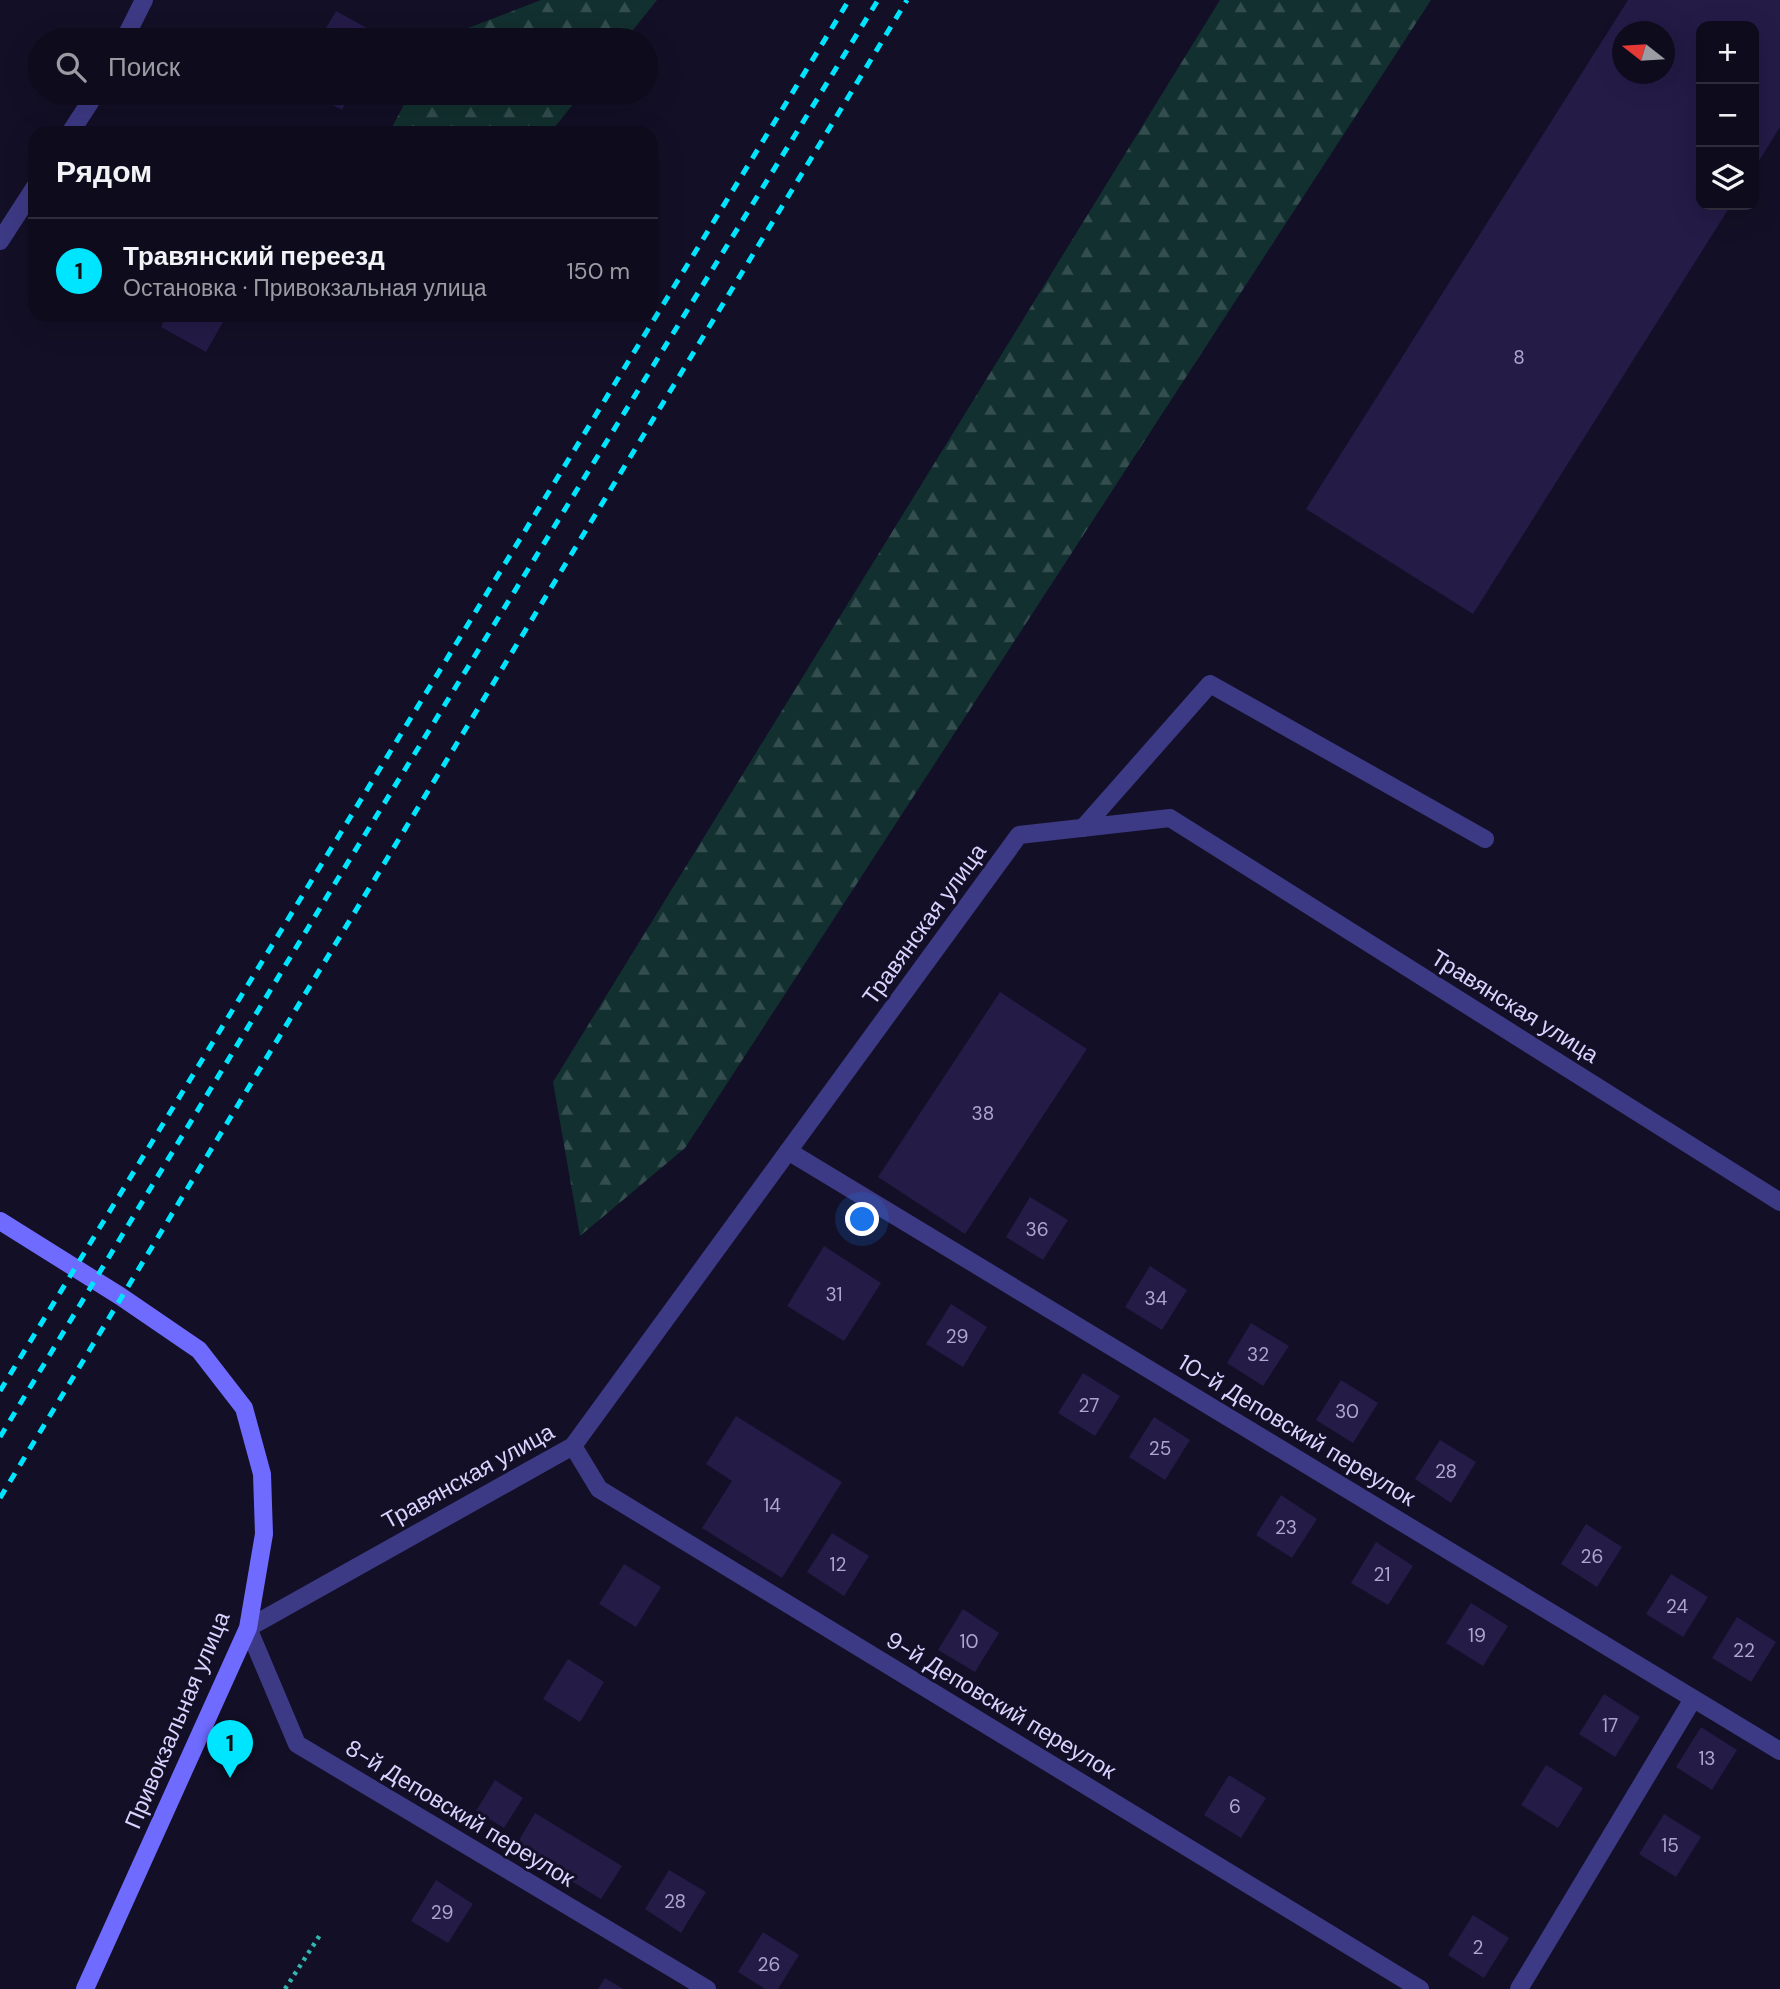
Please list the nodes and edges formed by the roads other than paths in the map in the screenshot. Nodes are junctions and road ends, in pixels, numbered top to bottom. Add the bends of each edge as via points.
1 (144, 0) edge
2 (130, 28) edge
3 (88, 105) edge
4 (75, 126) edge
5 (28, 198) edge
6 (0, 241) edge
7 (1083, 828) junction
8 (1485, 839) dead end
9 (788, 1151) junction
10 (1780, 1202) edge
11 (0, 1221) edge
12 (573, 1446) junction
13 (248, 1628) junction
14 (1693, 1699) junction
15 (1780, 1751) edge
16 (85, 1989) edge
17 (706, 1989) edge
18 (1420, 1989) edge
19 (1519, 1989) edge

1 - 2 street
3 - 4 street
5 - 6 street
7 - 8 street via 1210,684
7 - 9 street, Травянская улица via 1019,835
7 - 10 street, Травянская улица via 1170,818
9 - 12 street, Травянская улица
9 - 14 street, 10-й Деповский переулок
11 - 13 street, Привокзальная улица via 199,1350 244,1408 262,1474 264,1534
12 - 13 street, Травянская улица
12 - 18 street, 9-й Деповский переулок via 599,1489
13 - 16 street, Привокзальная улица
13 - 17 street, 8-й Деповский переулок via 298,1744
14 - 15 street, 10-й Деповский переулок
14 - 19 street

